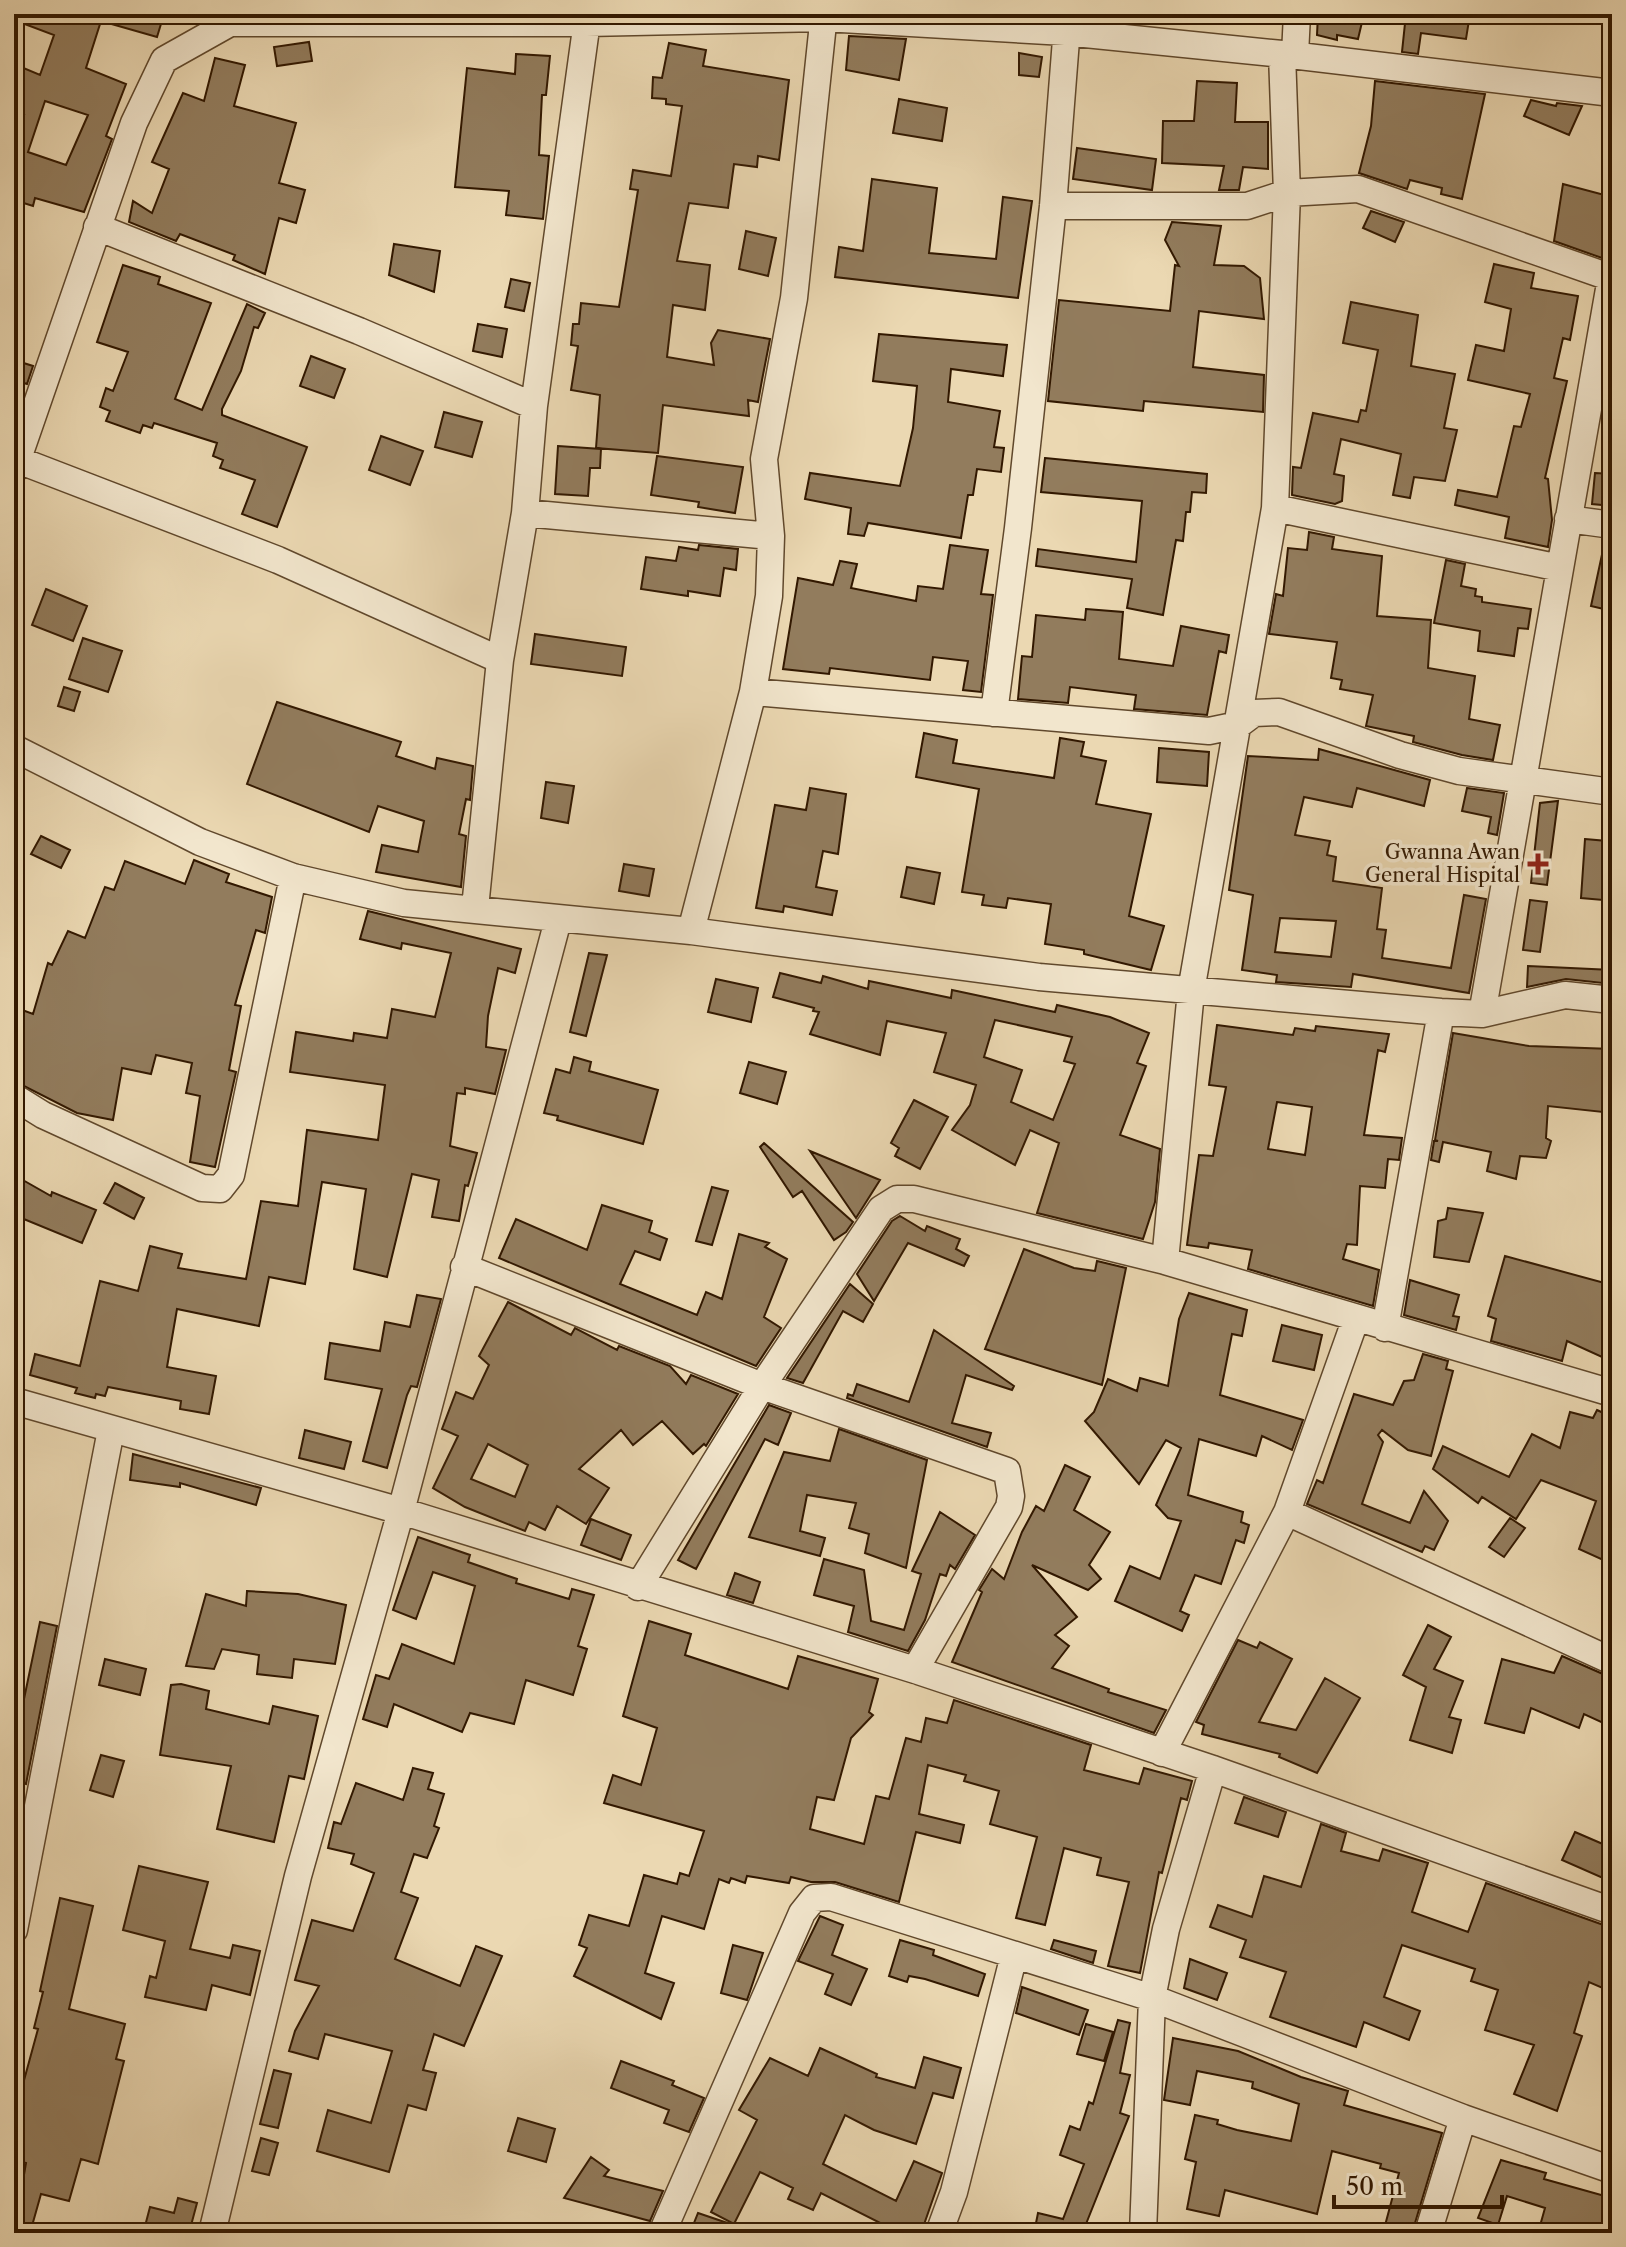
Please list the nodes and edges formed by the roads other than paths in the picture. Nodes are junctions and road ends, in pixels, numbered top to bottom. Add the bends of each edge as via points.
1 (1297, 14) edge
2 (824, 16) edge
3 (219, 18) edge
4 (319, 18) edge
5 (588, 18) edge
6 (1067, 23) edge
7 (1289, 54) junction
8 (1612, 93) edge
9 (1287, 193) junction
10 (1053, 206) junction
11 (97, 227) junction
12 (1611, 276) edge
13 (534, 406) junction
14 (16, 465) edge
15 (1275, 508) junction
16 (525, 513) junction
17 (1568, 519) junction
18 (1612, 525) edge
19 (771, 536) junction
20 (1560, 568) junction
21 (500, 660) junction
22 (753, 692) junction
23 (994, 713) junction
24 (1238, 725) junction
25 (14, 748) edge
26 (1525, 780) junction
27 (1612, 792) edge
28 (293, 877) junction
29 (475, 908) junction
30 (558, 920) junction
31 (691, 931) junction
32 (1191, 991) junction
33 (1612, 1000) edge
34 (1441, 1012) junction
35 (1482, 1014) junction
36 (14, 1097) edge
37 (1165, 1261) junction
38 (464, 1267) junction
39 (1356, 1318) junction
40 (1385, 1328) junction
41 (762, 1386) junction
42 (1612, 1393) edge
43 (14, 1401) edge
44 (111, 1430) junction
45 (401, 1511) junction
46 (1287, 1512) junction
47 (638, 1587) junction
48 (1612, 1661) edge
49 (915, 1670) junction
50 (1162, 1753) junction
51 (1213, 1769) junction
52 (1612, 1911) edge
53 (14, 1930) edge
54 (1014, 1955) junction
55 (1152, 1998) junction
56 (1463, 2118) junction
57 (1612, 2170) edge
58 (212, 2233) edge
59 (662, 2233) edge
60 (939, 2233) edge
61 (1143, 2233) edge
62 (1428, 2233) edge

1 - 7 street
2 - 5 street
2 - 6 street
2 - 19 street via 794,298 764,459
3 - 4 street
3 - 11 street via 164,60 134,123
4 - 5 street
5 - 13 street
6 - 7 street
6 - 10 street
7 - 8 street
7 - 9 street
9 - 10 street via 1247,206
9 - 12 street via 1358,189
9 - 15 street
10 - 23 street
11 - 13 street
11 - 14 street
12 - 17 street
13 - 16 street
14 - 21 street via 278,560
15 - 20 street
15 - 24 street
16 - 19 street
16 - 21 street
17 - 18 street
17 - 20 street
19 - 22 street via 769,596
20 - 26 street
21 - 29 street
22 - 23 street
22 - 31 street
23 - 24 street via 1209,731
24 - 26 street via 1254,713 1279,712 1400,755 1459,771
24 - 32 street
25 - 28 street via 200,842
26 - 27 street
26 - 35 street
28 - 29 street via 404,903
28 - 36 street via 231,1175 220,1189 202,1188
29 - 30 street
30 - 31 street
30 - 38 street
31 - 32 street via 1039,977
32 - 34 street
32 - 37 street
33 - 35 street via 1565,995
34 - 35 street
34 - 40 street
37 - 39 street
37 - 41 street via 897,1199 881,1209
38 - 41 street
38 - 45 street
39 - 40 street
39 - 46 street
40 - 42 street
41 - 47 street
41 - 49 street via 1007,1471 1009,1507
43 - 44 street
44 - 45 street
44 - 53 street
45 - 47 street
45 - 58 street via 298,1876
46 - 48 street
46 - 50 street
47 - 49 street
49 - 50 street
50 - 51 street
51 - 52 street
51 - 55 street via 1166,1929
54 - 55 street
54 - 59 street via 831,1897 814,1898 802,1913
54 - 60 street
55 - 56 street
55 - 61 street
56 - 57 street
56 - 62 street

